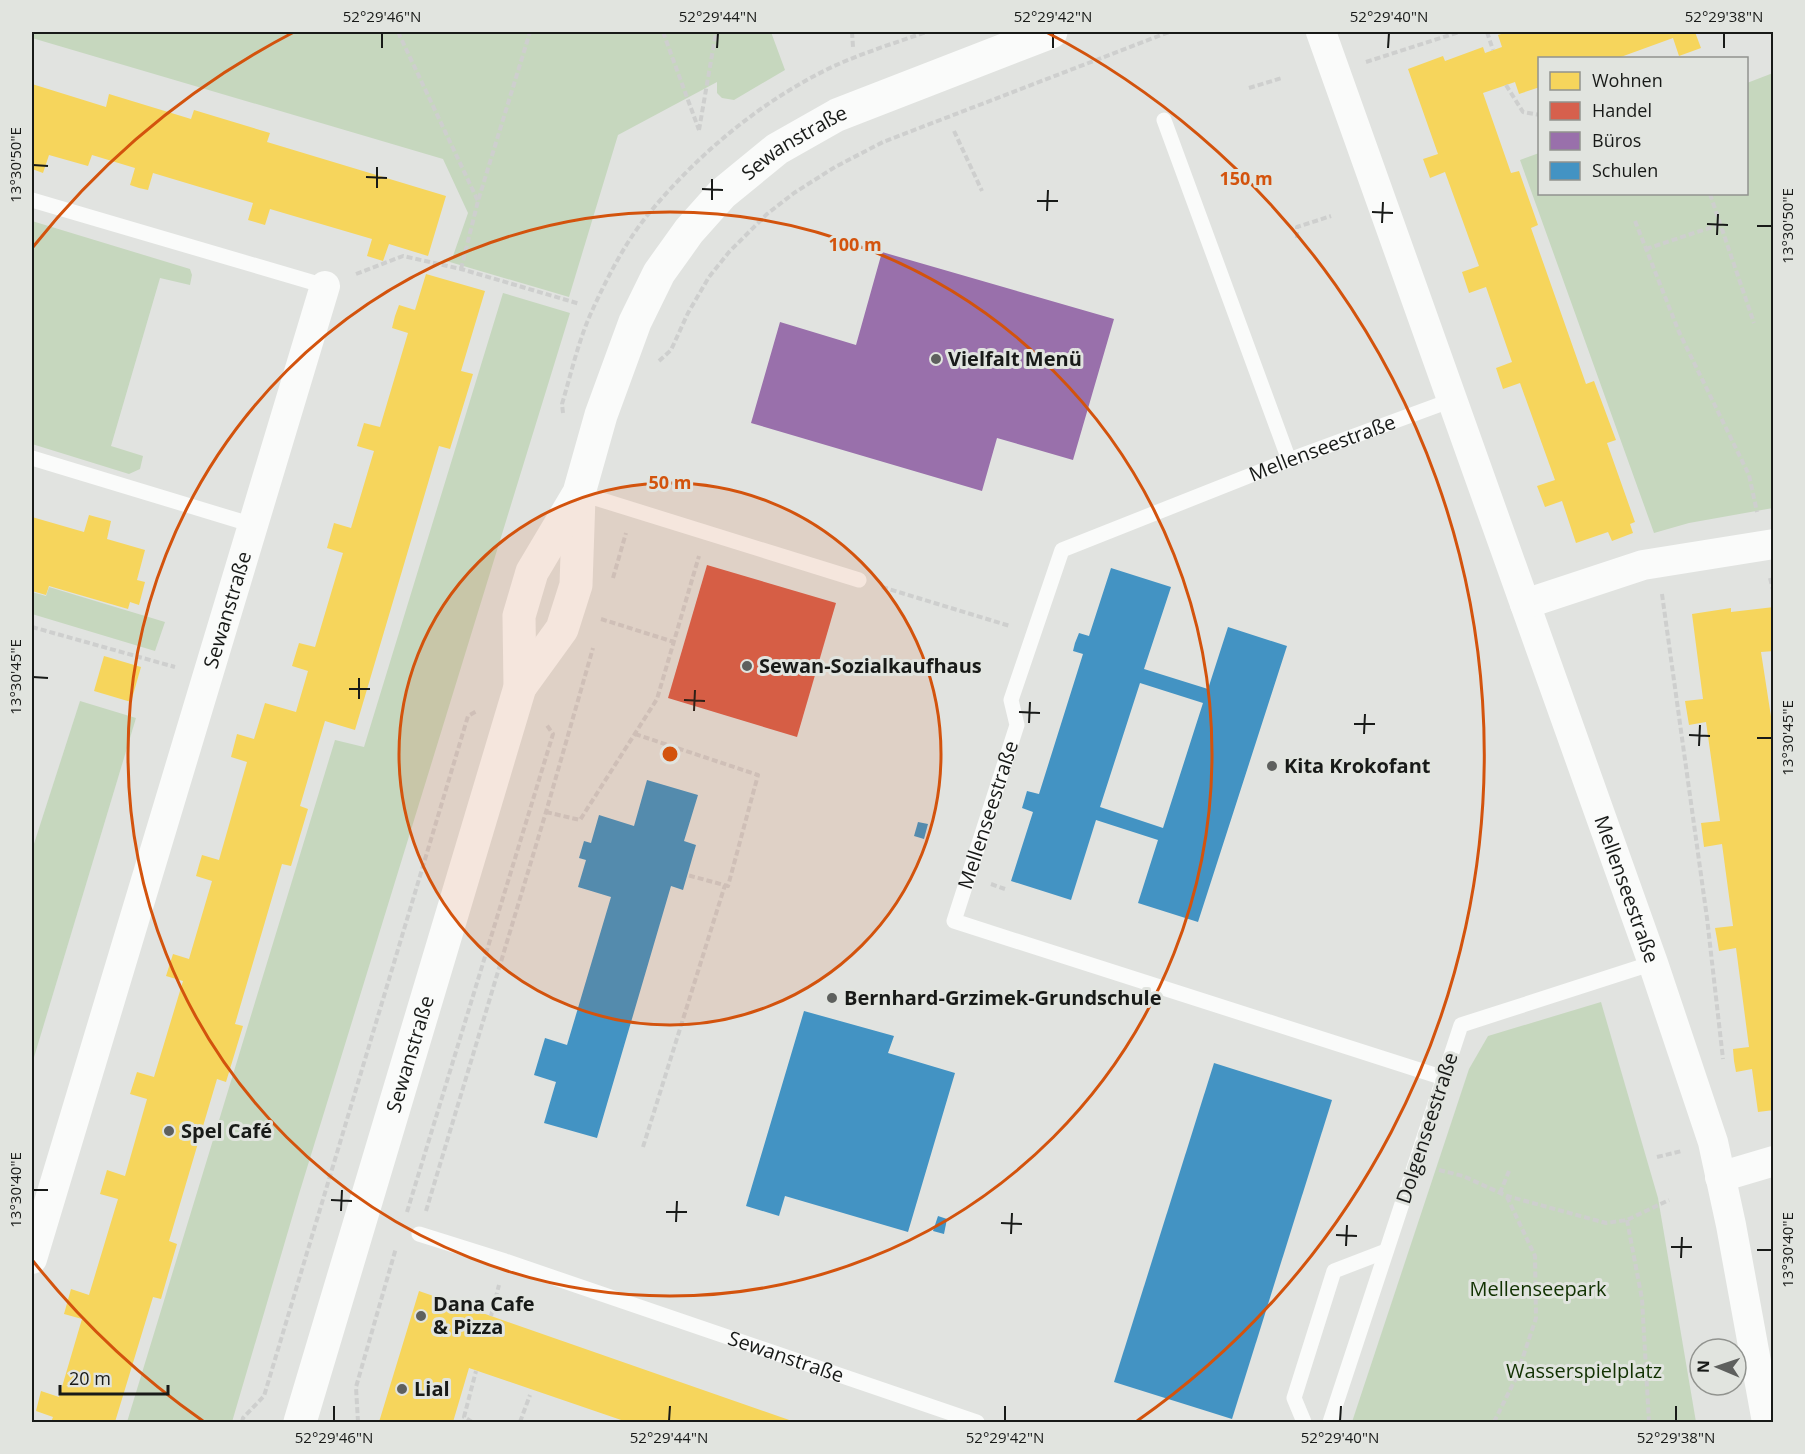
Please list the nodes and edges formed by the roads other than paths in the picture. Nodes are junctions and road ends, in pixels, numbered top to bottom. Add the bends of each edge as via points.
1 (1051, 32) edge
2 (1321, 32) edge
3 (1008, 39) edge
4 (1164, 120) dead end
5 (32, 200) edge
6 (325, 286) joint
7 (1452, 400) junction
8 (32, 458) edge
9 (1290, 460) junction
10 (579, 493) junction
11 (253, 525) junction
12 (1769, 544) edge
13 (859, 579) road end
14 (1525, 604) junction
15 (520, 687) junction
16 (1653, 963) junction
17 (1444, 1078) junction
18 (1773, 1161) edge
19 (1720, 1177) junction
20 (419, 1234) road end
21 (33, 1251) edge
22 (1386, 1251) junction
23 (300, 1422) edge
24 (977, 1422) edge
25 (1304, 1422) edge
26 (1330, 1422) edge
27 (1767, 1422) edge

1 - 3 street, Sewanstraße
2 - 7 street, Mellenseestraße
3 - 10 street, Sewanstraße via 837,115 777,149 722,194 659,273 635,322 601,415
4 - 9 lane
5 - 6 lane
6 - 11 street, Sewanstraße
7 - 9 lane, Mellenseestraße
7 - 14 street, Mellenseestraße
8 - 11 lane, Sewanstraße
9 - 17 lane, Mellenseestraße via 1062,550 1011,700 1017,725 954,921
10 - 13 lane
10 - 15 street, Sewanstraße via 532,572 519,616
10 - 15 street, Sewanstraße via 574,593 562,628
11 - 21 street, Sewanstraße
12 - 14 street via 1643,565
14 - 16 street, Mellenseestraße
15 - 23 street, Sewanstraße
16 - 17 lane, Dolgenseestraße via 1461,1025
16 - 19 street, Mellenseestraße via 1713,1142
17 - 22 lane, Dolgenseestraße
18 - 19 street
19 - 27 street, Mellenseestraße
20 - 24 lane, Sewanstraße
22 - 25 lane via 1334,1271 1294,1398
22 - 26 lane, Dolgenseestraße

